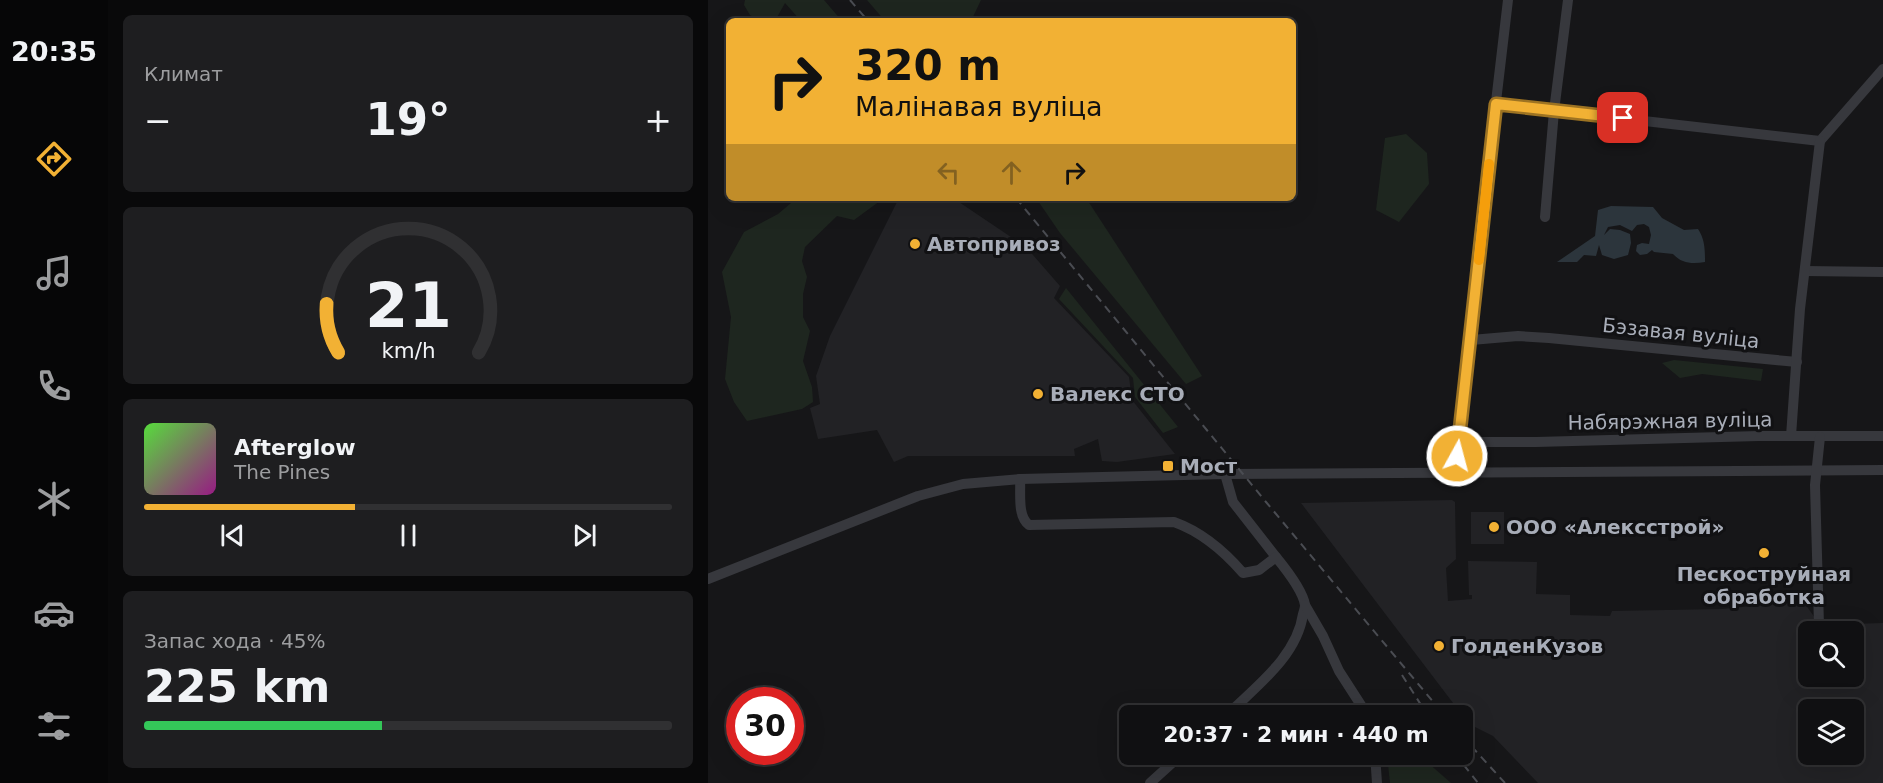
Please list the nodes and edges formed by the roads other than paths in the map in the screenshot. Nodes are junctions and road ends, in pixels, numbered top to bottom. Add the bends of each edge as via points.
1 (1508, 0) edge
2 (1568, 0) edge
3 (1883, 69) edge
4 (1496, 104) junction
5 (1554, 111) junction
6 (1820, 141) junction
7 (1545, 216) dead end
8 (1805, 271) junction
9 (1883, 272) edge
10 (1471, 340) junction
11 (1797, 362) junction
12 (1791, 436) junction
13 (1883, 436) edge
14 (1820, 437) junction
15 (1458, 442) junction
16 (1816, 469) junction
17 (1883, 470) edge
18 (1456, 473) junction
19 (1225, 474) junction
20 (1020, 479) junction
21 (1276, 557) junction
22 (708, 579) edge
23 (1305, 605) junction
24 (1820, 621) edge
25 (1237, 705) edge
26 (1361, 705) edge
27 (1170, 765) edge
28 (1376, 765) edge
29 (1151, 782) edge
30 (1377, 783) edge

1 - 4 street
2 - 5 street
3 - 6 street
4 - 5 street
4 - 10 street
5 - 6 street
5 - 7 street
6 - 8 street
8 - 9 street
8 - 11 street
10 - 11 street, Бэзавая вуліца via 1549,338
10 - 15 street
11 - 12 street
12 - 14 street, Набярэжная вуліца
12 - 15 street, Набярэжная вуліца
13 - 14 street, Набярэжная вуліца
14 - 16 street
15 - 18 street
16 - 17 street
16 - 18 street
16 - 24 street
18 - 19 street
19 - 20 street
19 - 21 street via 1233,502
20 - 21 street via 1022,515 1029,525 1174,522 1216,546 1243,573 1259,570
20 - 22 street via 963,484 918,496
21 - 23 street via 1293,579
23 - 25 street via 1298,635 1288,651
23 - 26 street
27 - 29 street
28 - 30 street

